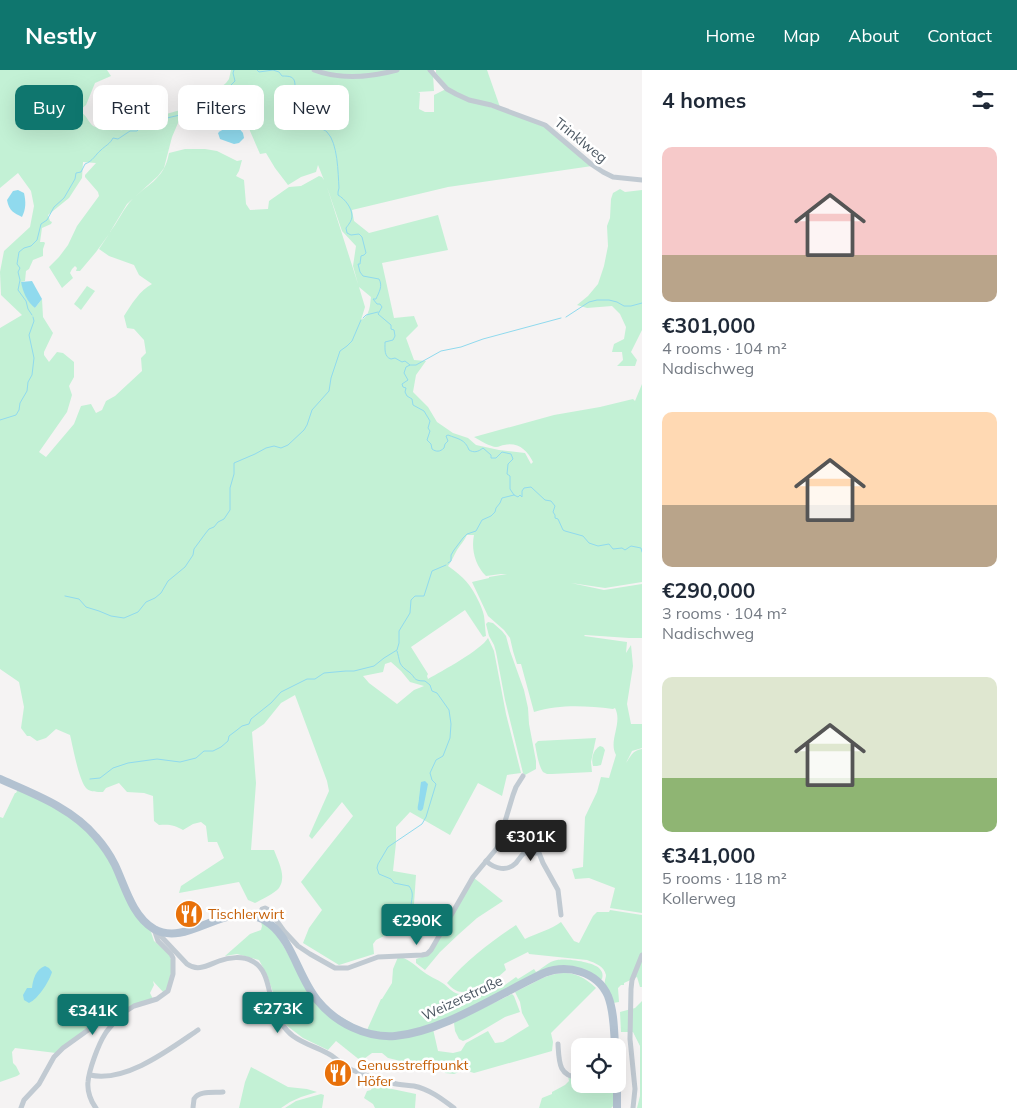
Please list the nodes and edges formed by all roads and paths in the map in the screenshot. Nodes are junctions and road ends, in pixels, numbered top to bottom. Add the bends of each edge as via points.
1 (314, 70) edge
2 (397, 70) edge
3 (430, 70) edge
4 (642, 180) edge
5 (523, 776) dead end
6 (0, 778) edge
7 (486, 861) junction
8 (561, 915) dead end
9 (259, 918) junction
10 (154, 929) junction
11 (642, 955) edge
12 (123, 1012) junction
13 (198, 1030) dead end
14 (615, 1038) edge
15 (558, 1044) dead end
16 (90, 1075) junction
17 (571, 1076) edge
18 (223, 1092) dead end
19 (617, 1093) edge
20 (21, 1108) edge
21 (96, 1108) edge
22 (193, 1108) edge
23 (454, 1108) edge
24 (617, 1108) edge
25 (633, 1108) edge

1 - 2 street via 348,76
3 - 4 street, Trinklweg via 456,94 545,125 609,175
5 - 7 street via 513,795 497,848
6 - 10 main road via 40,796 87,827 108,854 136,910
7 - 8 street via 493,867 502,868 514,864 524,853 539,852 558,890
7 - 9 street via 469,882 431,950 422,956 378,957 348,968 335,968 298,946 269,910 262,909
9 - 10 main road via 233,915 174,933
9 - 14 main road, Weizerstraße via 269,923 287,945 317,1000 338,1019 357,1029 385,1036 423,1030 544,973 569,969 590,976 606,992 613,1014
10 - 12 street via 158,941 173,958 169,987 158,999
10 - 23 street via 192,967 202,968 229,959 253,961 263,972 274,1008 291,1034 326,1052 349,1069 423,1089
11 - 25 street via 631,989
12 - 16 street via 102,1040
12 - 20 street via 98,1023 60,1051
13 - 16 street via 142,1065 108,1077
15 - 17 street via 561,1069
16 - 21 street via 90,1095
18 - 22 street via 198,1095
19 - 24 main road

